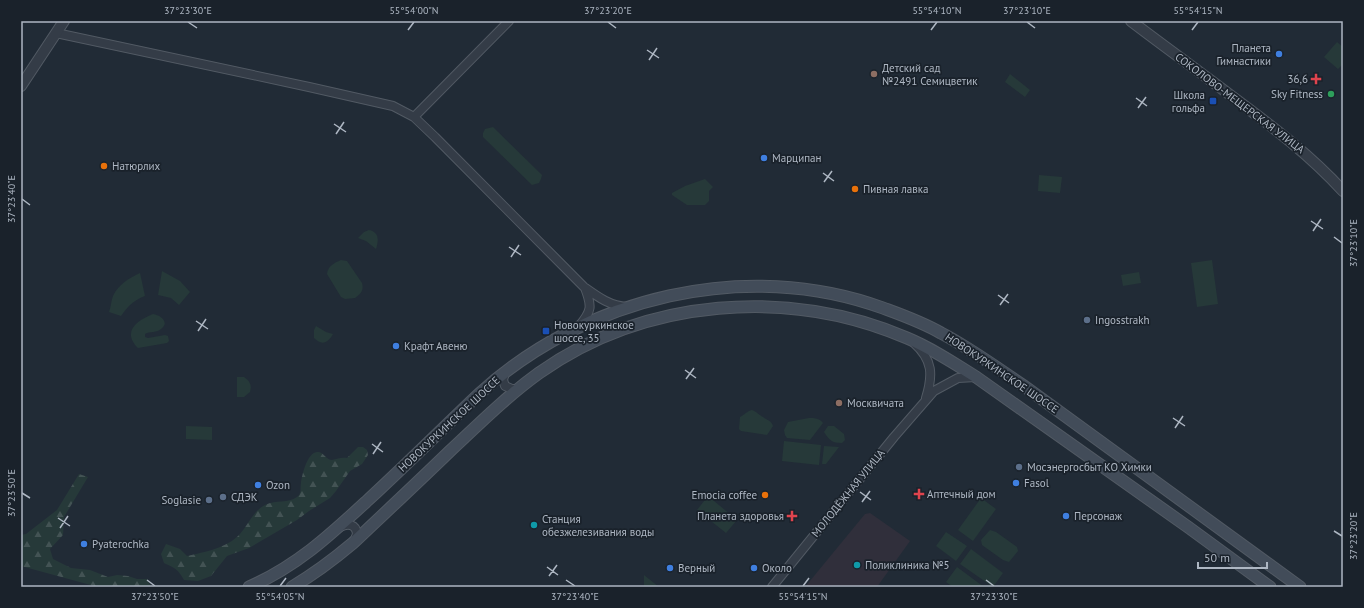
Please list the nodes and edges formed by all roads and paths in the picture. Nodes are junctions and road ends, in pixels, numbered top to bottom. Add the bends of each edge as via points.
1 (64, 21) edge
2 (509, 21) edge
3 (1131, 21) edge
4 (56, 33) junction
5 (21, 86) edge
6 (414, 117) junction
7 (1343, 191) edge
8 (584, 287) junction
9 (628, 307) junction
10 (578, 327) junction
11 (908, 338) junction
12 (506, 372) junction
13 (976, 377) junction
14 (518, 389) junction
15 (925, 400) junction
16 (339, 527) junction
17 (353, 543) junction
18 (249, 587) edge
19 (292, 587) edge
20 (772, 587) edge
21 (1270, 587) edge
22 (1300, 587) edge

1 - 4 street
2 - 6 street
3 - 7 street, СОКОЛОВО-МЕЩЕРСКАЯ УЛИЦА via 1305,152
4 - 5 street
4 - 6 street via 393,106
6 - 8 street
8 - 9 street via 611,304
8 - 10 street via 590,303 588,312
9 - 10 main road, НОВОКУРКИНСКОЕ ШОССЕ
9 - 22 main road, НОВОКУРКИНСКОЕ ШОССЕ via 695,291 751,287 784,288 845,297 915,320 940,332 1024,386
10 - 12 main road, НОВОКУРКИНСКОЕ ШОССЕ via 553,340
11 - 13 main road, НОВОКУРКИНСКОЕ ШОССЕ
11 - 14 main road, НОВОКУРКИНСКОЕ ШОССЕ via 843,316 816,311 778,307 704,310 650,320 605,337 562,358
11 - 15 street, МОЛОДЁЖНАЯ УЛИЦА via 920,349 931,368
12 - 14 street via 503,380 505,386
12 - 16 main road, НОВОКУРКИНСКОЕ ШОССЕ
13 - 15 street, МОЛОДЁЖНАЯ УЛИЦА via 958,378 934,391
13 - 21 main road, НОВОКУРКИНСКОЕ ШОССЕ
14 - 17 main road, НОВОКУРКИНСКОЕ ШОССЕ
15 - 20 street, МОЛОДЁЖНАЯ УЛИЦА
16 - 17 street via 348,524 355,528 357,534
16 - 18 main road, НОВОКУРКИНСКОЕ ШОССЕ via 306,555
17 - 19 main road, НОВОКУРКИНСКОЕ ШОССЕ

